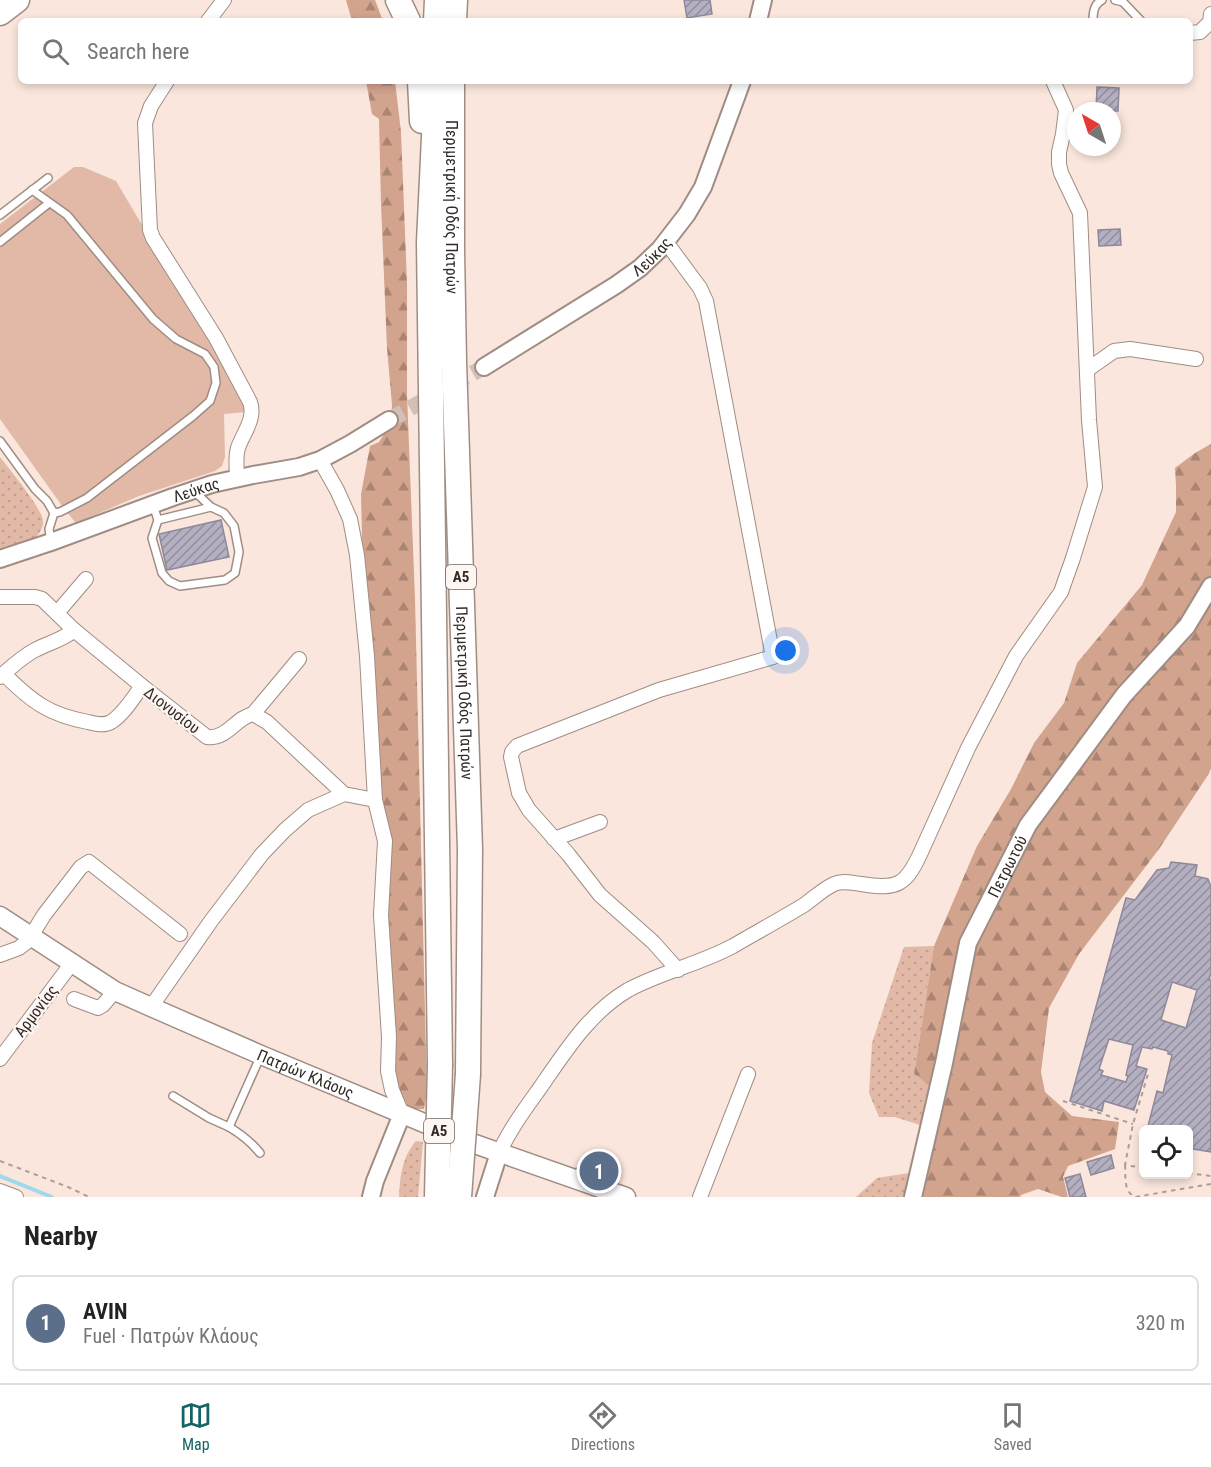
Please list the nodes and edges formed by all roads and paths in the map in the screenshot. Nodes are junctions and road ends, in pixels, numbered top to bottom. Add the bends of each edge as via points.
1 (17, 0) edge
2 (224, 0) edge
3 (398, 0) edge
4 (437, 0) edge
5 (455, 0) edge
6 (764, 0) edge
7 (1102, 0) edge
8 (1115, 0) edge
9 (0, 13) edge
10 (1211, 14) edge
11 (210, 18) edge
12 (407, 18) edge
13 (436, 18) edge
14 (454, 18) edge
15 (759, 18) edge
16 (1093, 18) edge
17 (1138, 18) edge
18 (1193, 33) edge
19 (165, 84) edge
20 (420, 84) edge
21 (436, 84) edge
22 (452, 84) edge
23 (741, 84) edge
24 (1053, 84) edge
25 (48, 178) dead end
26 (32, 190) junction
27 (49, 203) junction
28 (0, 215) edge
29 (0, 242) edge
30 (429, 242) junction
31 (666, 242) junction
32 (1196, 359) dead end
33 (484, 367) tunnel mouth
34 (1087, 370) junction
35 (389, 420) tunnel mouth
36 (0, 441) edge
37 (320, 460) junction
38 (237, 478) junction
39 (193, 490) junction
40 (211, 507) junction
41 (155, 512) junction
42 (54, 513) junction
43 (51, 542) junction
44 (0, 559) edge
45 (86, 579) dead end
46 (1211, 586) edge
47 (0, 597) edge
48 (57, 613) junction
49 (74, 630) junction
50 (299, 659) dead end
51 (2, 675) edge
52 (142, 686) junction
53 (253, 714) junction
54 (344, 794) junction
55 (375, 800) junction
56 (600, 822) dead end
57 (554, 839) junction
58 (0, 916) edge
59 (180, 934) dead end
60 (31, 936) junction
61 (0, 955) edge
62 (72, 963) junction
63 (678, 970) junction
64 (115, 990) junction
65 (74, 999) dead end
66 (151, 1007) junction
67 (261, 1056) junction
68 (0, 1059) edge
69 (748, 1074) dead end
70 (1148, 1074) dead end
71 (173, 1096) dead end
72 (1063, 1101) dead end
73 (402, 1114) junction
74 (1133, 1124) junction
75 (229, 1127) junction
76 (260, 1153) dead end
77 (499, 1153) junction
78 (0, 1161) edge
79 (1125, 1165) junction
80 (1139, 1167) edge
81 (1193, 1174) edge
82 (1211, 1176) edge
83 (1211, 1184) edge
84 (0, 1191) edge
85 (16, 1197) edge
86 (89, 1197) edge
87 (371, 1197) edge
88 (437, 1197) edge
89 (459, 1197) edge
90 (486, 1197) edge
91 (626, 1197) edge
92 (700, 1197) edge
93 (914, 1197) edge

1 - 9 highway
2 - 11 street
3 - 12 highway
4 - 13 highway
5 - 14 highway
6 - 15 street
7 - 16 lane via 1094,9
8 - 17 lane via 1123,2
10 - 18 street via 1210,22 1200,32
19 - 38 street via 145,123 150,230 216,338 252,407 237,451
20 - 30 highway
21 - 30 highway, Περιμετρική Οδός Πατρών / Α5
22 - 89 highway, Περιμετρική Οδός Πατρών / Α5, bridge via 453,350 470,849 468,1074
23 - 31 street, Λεύκας via 703,187
24 - 34 street via 1066,110 1059,152 1061,173 1080,213
25 - 26 lane
26 - 27 lane
26 - 28 lane
27 - 29 lane
27 - 42 lane via 67,215 153,319 176,339 205,354 214,367 216,383 210,402 194,416 87,498
30 - 88 highway, Περιμετρική Οδός Πατρών / Α5, bridge via 440,1064
31 - 33 street, Λεύκας via 621,282
31 - 57 street via 706,301 773,657 659,690 517,746 511,757 519,793
32 - 34 street via 1114,351
34 - 63 street via 1095,487 1073,558 1061,592 1016,656 968,748 911,873 894,885 835,884 731,947
35 - 37 street, Λεύκας
36 - 42 lane
37 - 38 street, Λεύκας
37 - 55 street via 350,519 357,555
38 - 39 street, Λεύκας
39 - 40 lane
39 - 41 street, Λεύκας
40 - 41 lane
40 - 41 lane via 224,513 234,526 239,552 236,573 225,580 180,586 162,573 152,538
41 - 43 street, Λεύκας
42 - 43 lane via 49,529
43 - 44 street, Λεύκας
45 - 48 street
46 - 93 street, Πετρωτού via 1187,626 1124,695 1028,825 968,943
47 - 48 street, Διονυσίου via 35,597
48 - 49 street, Διονυσίου
49 - 51 street via 34,650
49 - 52 street, Διονυσίου
50 - 53 street
51 - 52 street via 55,713 98,724 120,715
52 - 53 street, Διονυσίου via 210,738
53 - 54 street via 267,722
54 - 55 street
54 - 66 street via 308,810 273,842
55 - 73 street via 385,840 381,915 388,1071
56 - 57 street
57 - 63 street via 600,895
58 - 60 main road, Πατρών Κλάους
59 - 60 street via 89,862 81,867
60 - 61 street via 19,948
60 - 62 main road, Πατρών Κλάους
62 - 64 main road, Πατρών Κλάους
62 - 68 street, Αρμονίας
63 - 77 street via 622,994 580,1032 520,1116
64 - 65 street via 98,1008
64 - 66 main road, Πατρών Κλάους
66 - 67 main road, Πατρών Κλάους
67 - 73 main road, Πατρών Κλάους
67 - 75 lane
69 - 92 street
70 - 74 path
71 - 75 lane
72 - 74 path
73 - 77 main road, Πατρών Κλάους
73 - 87 street
74 - 79 path
75 - 76 lane
77 - 90 street
77 - 91 main road, Πατρών Κλάους
78 - 86 path
79 - 80 path
79 - 83 path via 1127,1191 1135,1197
81 - 82 path
84 - 85 street

